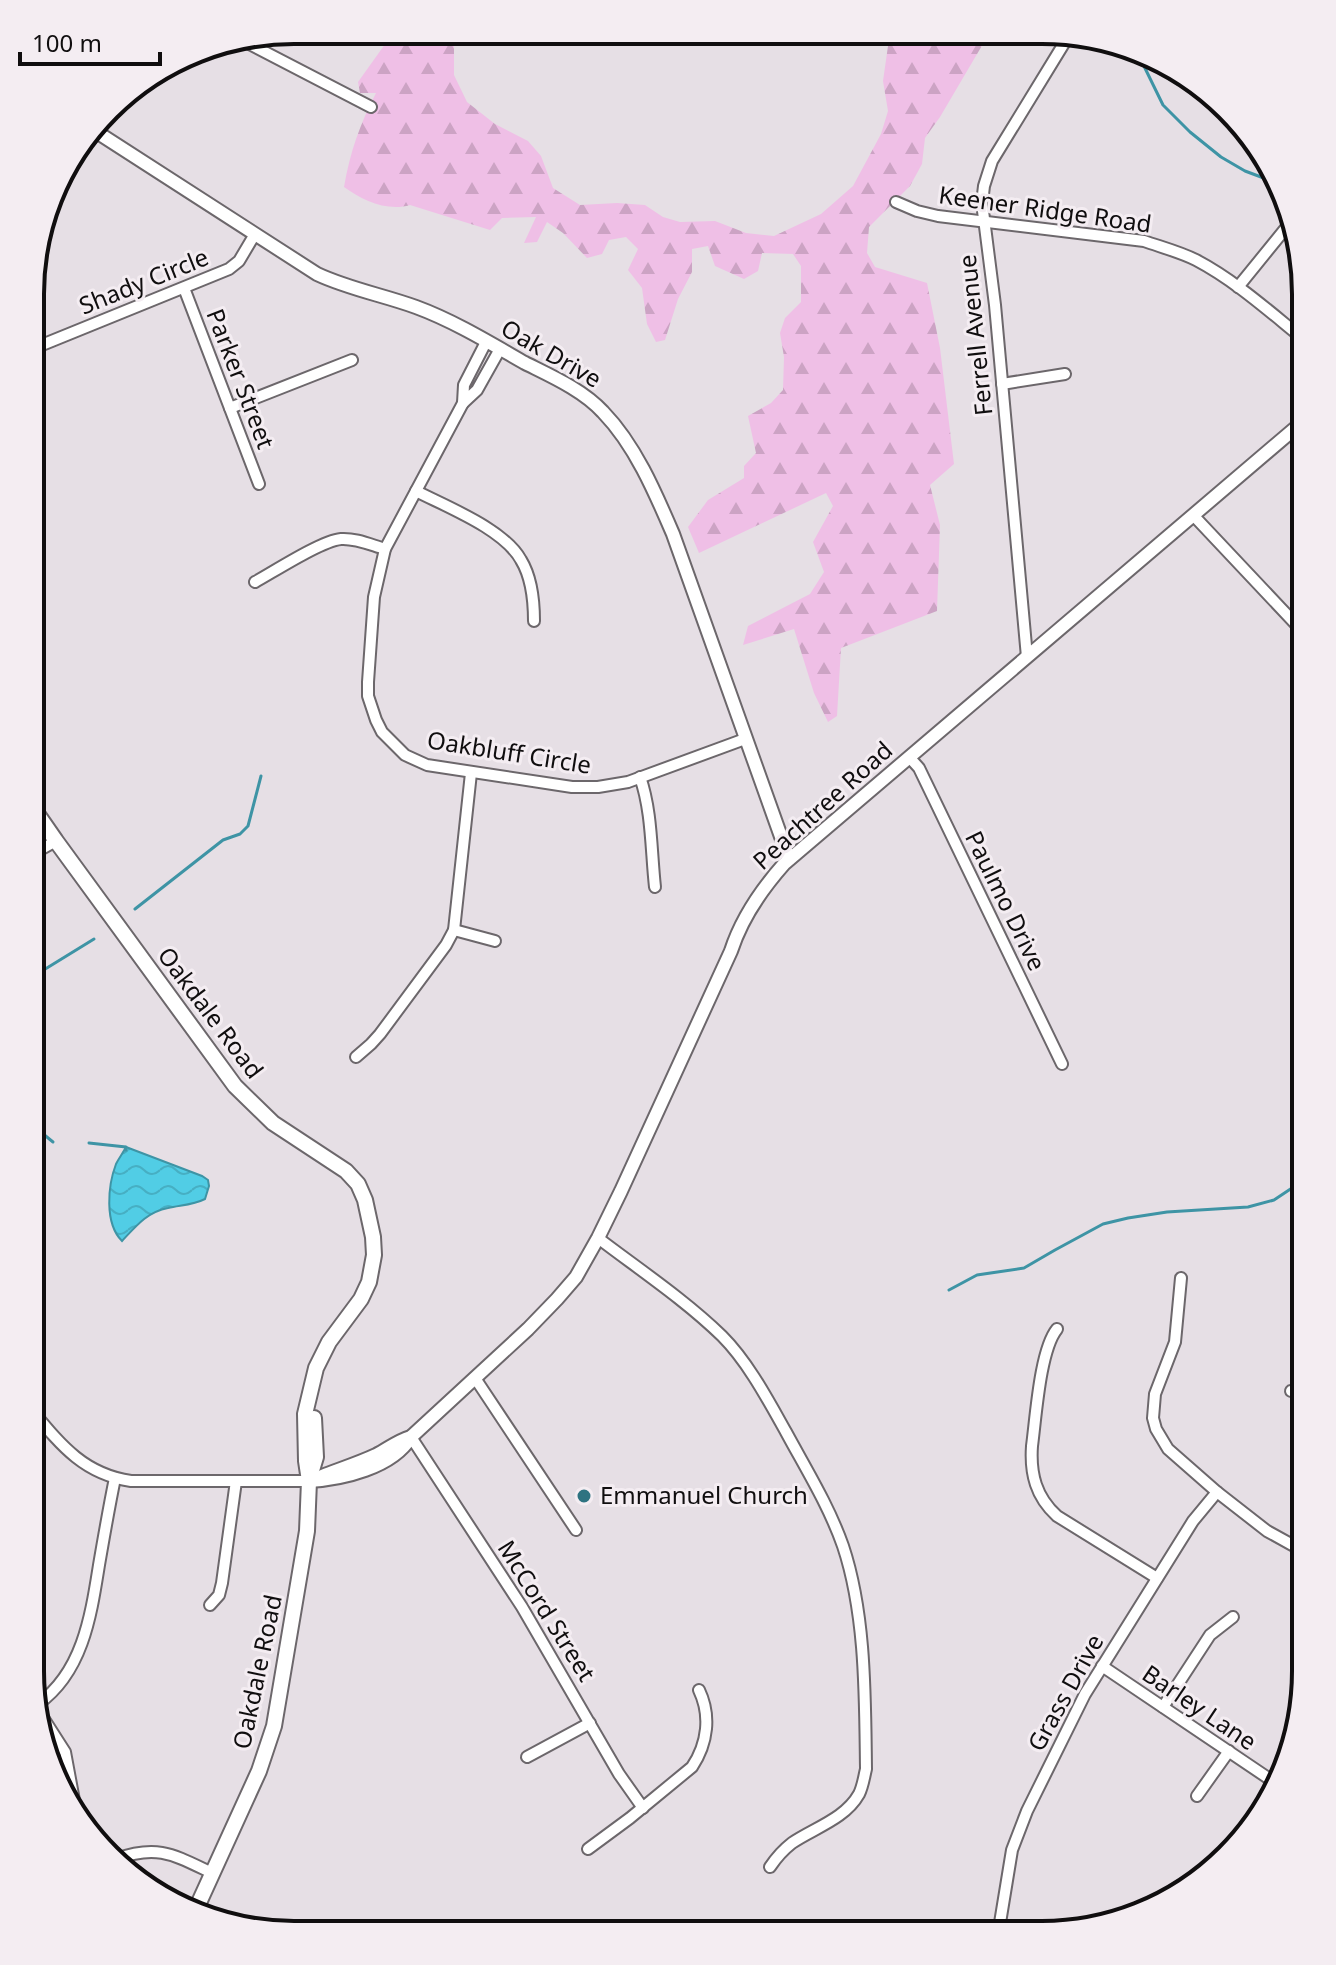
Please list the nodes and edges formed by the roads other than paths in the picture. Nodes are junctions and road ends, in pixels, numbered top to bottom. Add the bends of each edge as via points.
1 (1063, 45) edge
2 (255, 47) edge
3 (371, 107) dead end
4 (101, 135) edge
5 (896, 202) dead end
6 (983, 221) junction
7 (1284, 231) edge
8 (255, 234) junction
9 (1238, 287) junction
10 (184, 288) junction
11 (1292, 330) edge
12 (486, 342) junction
13 (44, 344) edge
14 (500, 349) junction
15 (352, 360) dead end
16 (1065, 374) dead end
17 (1002, 384) junction
18 (463, 403) junction
19 (230, 408) junction
20 (1292, 431) edge
21 (259, 484) dead end
22 (416, 491) junction
23 (1193, 515) junction
24 (385, 549) junction
25 (255, 582) dead end
26 (1292, 620) edge
27 (534, 621) dead end
28 (1027, 657) junction
29 (745, 739) junction
30 (910, 758) junction
31 (471, 773) junction
32 (640, 777) junction
33 (44, 824) edge
34 (56, 841) junction
35 (44, 848) edge
36 (789, 859) junction
37 (655, 887) dead end
38 (454, 930) junction
39 (495, 941) dead end
40 (356, 1057) dead end
41 (1062, 1064) dead end
42 (598, 1238) junction
43 (1181, 1278) dead end
44 (1057, 1329) dead end
45 (475, 1378) junction
46 (44, 1424) edge
47 (411, 1437) junction
48 (115, 1478) junction
49 (236, 1481) junction
50 (309, 1481) junction
51 (1217, 1492) junction
52 (576, 1530) dead end
53 (1291, 1544) edge
54 (1157, 1578) junction
55 (210, 1605) dead end
56 (1233, 1617) dead end
57 (1102, 1666) junction
58 (699, 1690) dead end
59 (46, 1697) edge
60 (1163, 1707) junction
61 (590, 1723) junction
62 (52, 1732) edge
63 (1229, 1751) junction
64 (527, 1757) dead end
65 (1268, 1778) edge
66 (71, 1784) edge
67 (1197, 1796) dead end
68 (643, 1808) junction
69 (588, 1849) dead end
70 (126, 1855) edge
71 (770, 1867) dead end
72 (212, 1873) junction
73 (199, 1902) edge
74 (1000, 1921) edge

1 - 6 street, Ferrell Avenue via 992,161 984,186
2 - 3 street
4 - 8 street, Oak Drive
5 - 6 street, Keener Ridge Road
6 - 9 street, Keener Ridge Road via 1144,241 1194,259
6 - 17 street, Ferrell Avenue
7 - 9 street
8 - 10 street, Shady Circle via 236,264
8 - 12 street, Oak Drive via 317,274 436,316
9 - 11 street, Keener Ridge Road
10 - 13 street, Shady Circle
10 - 19 street, Parker Street
12 - 14 street, Oak Drive
12 - 18 street, Oakbluff Circle via 464,385
14 - 18 street, Oakbluff Circle via 477,390
14 - 29 street, Oak Drive via 598,407 631,451 675,540
15 - 19 street
16 - 17 street
17 - 28 street, Ferrell Avenue
18 - 22 street, Oakbluff Circle
19 - 21 street, Parker Street
20 - 23 street, Peachtree Road
22 - 24 street, Oakbluff Circle
22 - 27 street via 490,530 514,549 528,576
23 - 26 street
23 - 28 street, Peachtree Road
24 - 25 street via 338,539
24 - 31 street, Oakbluff Circle via 374,597 368,682 376,720 405,755
28 - 30 street, Peachtree Road
29 - 32 street, Oakbluff Circle
29 - 36 street, Oak Drive
30 - 36 street, Peachtree Road
30 - 41 street, Paulmo Drive
31 - 32 street, Oakbluff Circle via 586,788
31 - 38 street
32 - 37 street
33 - 34 main road, Oakdale Road
34 - 35 street
34 - 50 main road, Oakdale Road via 235,1086 273,1123 346,1171 365,1200 374,1255 369,1282 314,1374 310,1400 316,1457
36 - 42 street, Peachtree Road via 758,896 736,935
38 - 39 street
38 - 40 street via 380,1034
42 - 45 street, Peachtree Road via 557,1299
42 - 71 street via 699,1316 741,1359 799,1455 849,1566 862,1661 864,1781 845,1810 792,1843
43 - 51 street via 1175,1342 1155,1394 1153,1418 1168,1449
44 - 54 street via 1045,1352 1032,1446 1038,1492 1057,1516
45 - 47 street, Peachtree Road
45 - 52 street
46 - 48 street, Peachtree Road via 64,1448
47 - 50 street, Peachtree Road via 404,1448 360,1472
47 - 61 street, McCord Street
48 - 49 street, Peachtree Road
48 - 59 street via 85,1635 61,1683
49 - 50 street, Peachtree Road
49 - 55 street via 222,1583
50 - 72 main road, Oakdale Road via 307,1531 274,1726
51 - 53 street
51 - 54 street, Grass Drive
54 - 57 street, Grass Drive
56 - 60 street via 1210,1635
57 - 60 street, Barley Lane
57 - 74 street, Grass Drive via 1018,1830
58 - 68 street via 707,1722 699,1757
60 - 63 street, Barley Lane
61 - 64 street
61 - 68 street, McCord Street
62 - 66 street via 65,1752
63 - 65 street, Barley Lane
63 - 67 street
68 - 69 street
70 - 72 street via 156,1851
72 - 73 main road, Oakdale Road

